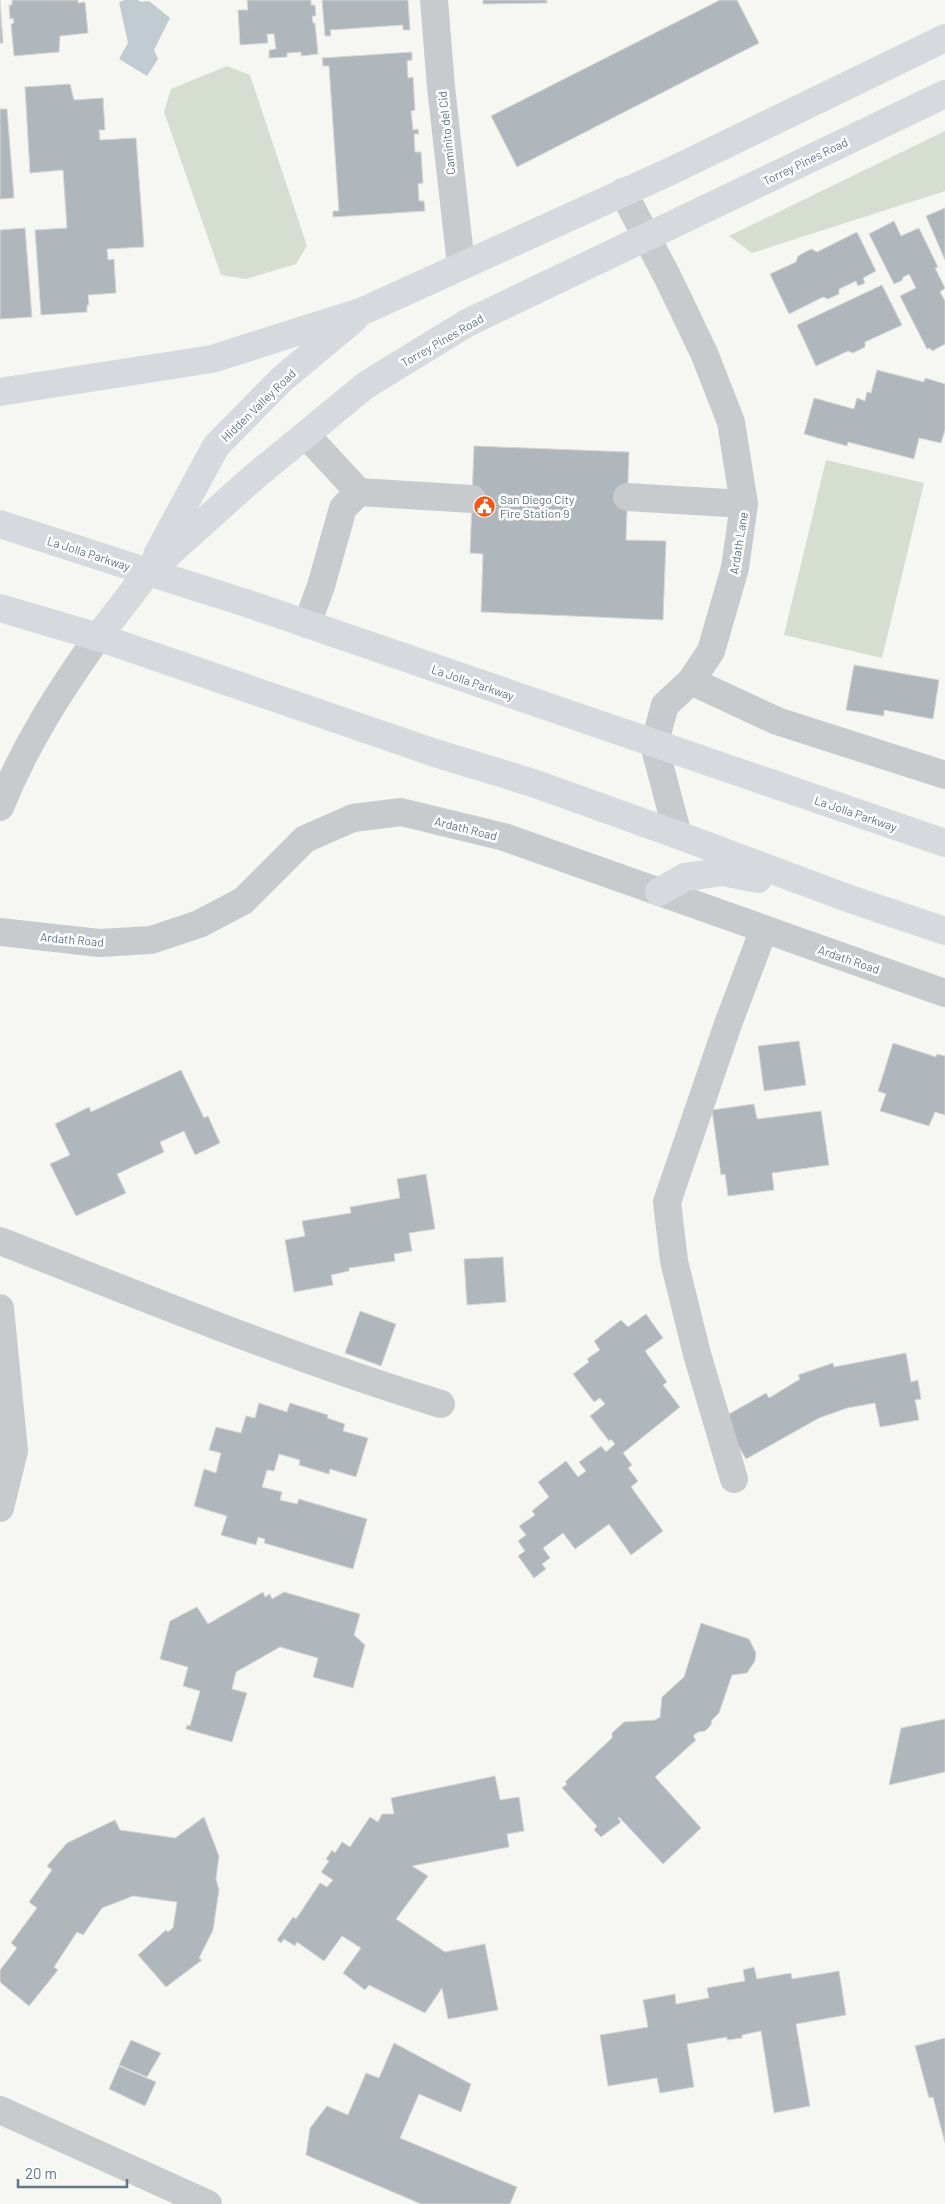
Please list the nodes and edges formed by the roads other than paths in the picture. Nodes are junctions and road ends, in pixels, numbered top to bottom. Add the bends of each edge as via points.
1 (434, 0) edge
2 (945, 38) edge
3 (945, 94) edge
4 (623, 192) junction
5 (646, 237) junction
6 (462, 265) junction
7 (363, 311) junction
8 (0, 392) edge
9 (306, 435) junction
10 (359, 492) junction
11 (627, 497) dead end
12 (472, 499) dead end
13 (744, 504) junction
14 (0, 524) edge
15 (148, 572) junction
16 (0, 608) edge
17 (307, 624) junction
18 (98, 637) junction
19 (691, 681) junction
20 (654, 745) junction
21 (945, 776) edge
22 (0, 806) edge
23 (678, 834) junction
24 (945, 843) edge
25 (659, 892) junction
26 (850, 899) junction
27 (764, 929) junction
28 (945, 931) edge
29 (0, 932) edge
30 (945, 993) edge
31 (0, 1241) edge
32 (0, 1308) edge
33 (441, 1404) dead end
34 (734, 1479) dead end
35 (0, 1508) edge
36 (0, 2110) edge
37 (208, 2204) edge

1 - 6 street, Caminito del Cid
2 - 4 main road
3 - 5 main road, Torrey Pines Road
4 - 5 street, Ardath Lane
4 - 6 main road
5 - 9 main road, Torrey Pines Road via 467,323 366,385
5 - 13 street, Ardath Lane via 704,353 731,422
6 - 7 main road
7 - 8 main road via 212,359
7 - 15 main road, Hidden Valley Road via 282,380 216,446
9 - 10 street
9 - 15 main road, Torrey Pines Road
10 - 12 street
10 - 17 street via 343,508
11 - 13 street
13 - 19 street, Ardath Lane via 735,568 712,651
14 - 15 main road, La Jolla Parkway
15 - 17 main road, La Jolla Parkway
15 - 18 main road, Torrey Pines Road
16 - 18 main road
17 - 20 main road, La Jolla Parkway
18 - 22 street via 57,695 16,767
18 - 23 main road
19 - 20 street, Ardath Lane via 665,705
19 - 21 street via 777,721
20 - 23 street
20 - 24 main road, La Jolla Parkway
23 - 26 main road
25 - 26 main road via 685,878 723,872
25 - 27 street, Ardath Road
25 - 29 street, Ardath Road via 504,837 400,812 353,818 305,839 243,901 199,924 151,940 99,943
26 - 28 main road
27 - 30 street, Ardath Road
27 - 34 street via 667,1202 674,1261 697,1354
31 - 33 street via 259,1341
32 - 35 street via 14,1451
36 - 37 street

